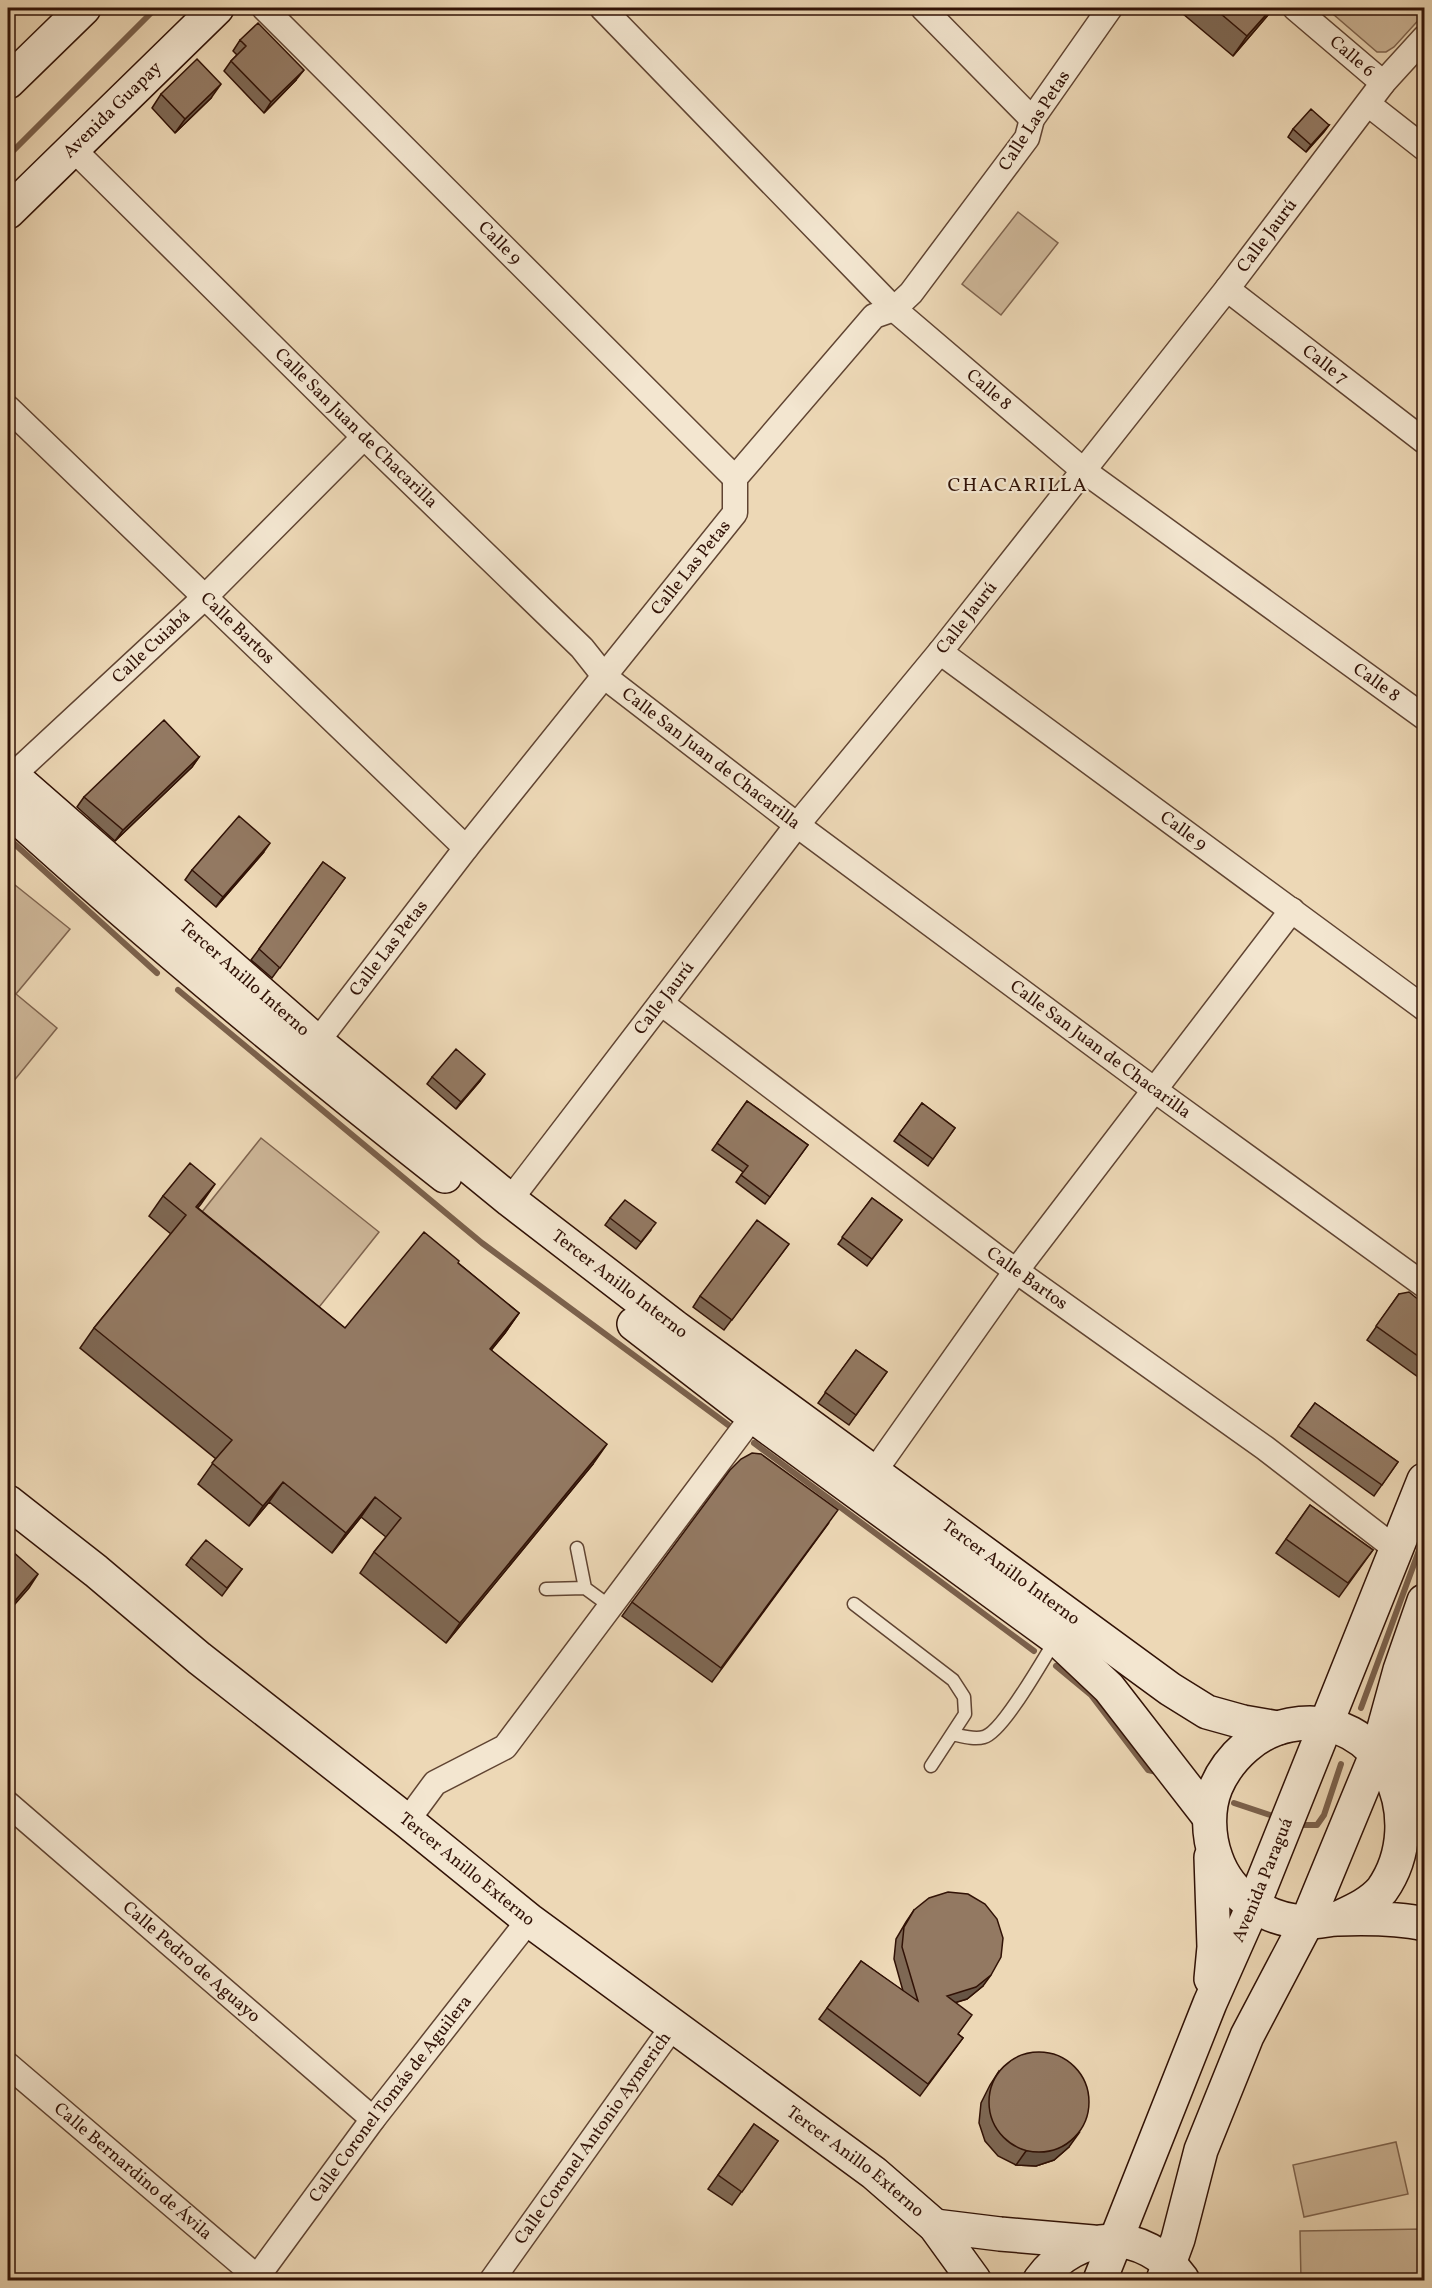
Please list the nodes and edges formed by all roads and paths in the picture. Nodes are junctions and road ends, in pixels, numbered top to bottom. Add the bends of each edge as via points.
1 (84, 8) edge
2 (217, 8) edge
3 (264, 8) edge
4 (603, 8) edge
5 (924, 8) edge
6 (1110, 8) edge
7 (1295, 8) edge
8 (1425, 38) edge
9 (8, 82) edge
10 (1383, 83) junction
11 (1368, 104) junction
12 (1032, 119) junction
13 (72, 148) junction
14 (1425, 148) edge
15 (8, 212) edge
16 (1227, 289) junction
17 (894, 309) junction
18 (8, 408) edge
19 (364, 437) junction
20 (1425, 441) edge
21 (1084, 471) junction
22 (735, 478) junction
23 (206, 596) junction
24 (940, 652) junction
25 (605, 677) junction
26 (1425, 717) edge
27 (9, 775) edge
28 (8, 809) edge
29 (796, 825) junction
30 (48, 844) junction
31 (466, 848) junction
32 (115, 904) junction
33 (1292, 910) junction
34 (178, 921) junction
35 (661, 1003) junction
36 (1425, 1008) edge
37 (317, 1042) junction
38 (1156, 1091) junction
39 (520, 1208) junction
40 (552, 1259) junction
41 (1017, 1271) junction
42 (1425, 1284) edge
43 (753, 1416) junction
44 (874, 1472) junction
45 (1425, 1480) edge
46 (8, 1502) edge
47 (964, 1539) junction
48 (577, 1548) dead end
49 (1396, 1549) junction
50 (585, 1588) junction
51 (546, 1589) dead end
52 (854, 1604) dead end
53 (611, 1606) junction
54 (1419, 1614) edge
55 (1056, 1638) junction
56 (1325, 1724) junction
57 (1278, 1728) junction
58 (952, 1734) junction
59 (1378, 1750) junction
60 (931, 1766) dead end
61 (8, 1804) edge
62 (1413, 1817) edge
63 (407, 1821) junction
64 (1210, 1830) junction
65 (1253, 1906) junction
66 (529, 1920) junction
67 (1333, 1920) junction
68 (1425, 1924) edge
69 (1291, 1953) junction
70 (1208, 2010) junction
71 (673, 2026) junction
72 (8, 2066) edge
73 (373, 2119) junction
74 (935, 2226) junction
75 (1104, 2241) junction
76 (1172, 2275) edge
77 (501, 2278) edge
78 (256, 2279) edge
79 (974, 2280) edge
80 (1040, 2280) edge
81 (1100, 2280) edge

1 - 9 main road
2 - 13 main road, Avenida Guapay
3 - 22 street, Calle 9
4 - 17 street, Calle 8
5 - 12 street
6 - 12 street, Calle Las Petas
7 - 10 street, Calle 6
8 - 10 street, Calle Jaurú
10 - 11 street, Calle Jaurú
11 - 14 street, Calle 6
11 - 16 street, Calle Jaurú
12 - 17 street, Calle Las Petas via 1027,138 911,293
13 - 15 main road, Avenida Guapay
13 - 19 street, Calle San Juan de Chacarilla
16 - 20 street, Calle 7
16 - 21 street, Calle Jaurú
17 - 21 street, Calle 8
17 - 22 street, Calle Las Petas via 874,316
18 - 23 street, Calle Bartos
19 - 23 street, Calle Cuiabá
19 - 25 street, Calle San Juan de Chacarilla via 582,648
21 - 24 street, Calle Jaurú
21 - 26 street, Calle 8
22 - 25 street, Calle Las Petas via 735,513
23 - 27 street, Calle Cuiabá
23 - 31 street, Calle Bartos
24 - 29 street, Calle Jaurú
24 - 33 street, Calle 9
25 - 29 street, Calle San Juan de Chacarilla
25 - 31 street, Calle Las Petas
27 - 34 main road, Tercer Anillo Interno
28 - 30 main road, Tercer Anillo Interno
29 - 35 street, Calle Jaurú
29 - 38 street, Calle San Juan de Chacarilla
30 - 32 main road, Tercer Anillo Interno
30 - 34 main road via 64,837 73,840 148,907
31 - 37 street, Calle Las Petas
32 - 37 main road via 183,942 294,1036
32 - 40 main road, Tercer Anillo Interno via 300,1062
33 - 36 street, Calle 9
33 - 38 street
34 - 37 main road, Tercer Anillo Interno
35 - 39 street, Calle Jaurú
35 - 41 street, Calle Bartos
37 - 39 main road, Tercer Anillo Interno
37 - 40 main road via 328,1067 511,1212
38 - 41 street
38 - 42 street, Calle San Juan de Chacarilla
39 - 43 main road via 589,1272 739,1383
39 - 44 main road, Tercer Anillo Interno
40 - 43 main road, Tercer Anillo Interno
41 - 44 street
41 - 49 street, Calle Bartos via 1265,1448
43 - 47 main road via 772,1415 784,1420 912,1515
43 - 53 street
43 - 55 main road, Tercer Anillo Interno
44 - 47 main road, Tercer Anillo Interno
45 - 49 main road, Avenida Paraguá
46 - 63 main road, Tercer Anillo Externo via 96,1570 198,1658
47 - 57 main road, Tercer Anillo Interno via 1207,1712
48 - 50 lane
49 - 56 main road, Avenida Paraguá
50 - 51 lane
50 - 53 lane
52 - 58 lane via 953,1680 964,1697 965,1714
53 - 63 street via 505,1748 435,1783
54 - 59 main road
54 - 62 main road
55 - 58 lane via 1033,1677 987,1737
55 - 64 main road, Tercer Anillo Interno via 1109,1688
56 - 57 main road, Tercer Anillo Interno
56 - 59 main road, Tercer Anillo Interno via 1353,1733
56 - 65 main road, Avenida Paraguá
57 - 64 main road, Tercer Anillo Interno via 1252,1741 1230,1762 1215,1788
58 - 60 lane
59 - 62 main road, Tercer Anillo Interno via 1395,1771
59 - 67 main road
61 - 73 street, Calle Pedro de Aguayo
62 - 67 main road via 1398,1868 1382,1890 1361,1908
63 - 66 main road, Tercer Anillo Externo
64 - 65 main road, Tercer Anillo Interno via 1219,1867 1233,1888
64 - 70 main road via 1214,1947
65 - 67 main road, Tercer Anillo Interno via 1279,1918
65 - 70 main road, Avenida Paraguá
66 - 71 main road, Tercer Anillo Externo
66 - 73 street, Calle Coronel Tomás de Aguilera
67 - 68 main road, Tercer Anillo Interno via 1408,1920
67 - 69 main road
67 - 69 main road
69 - 76 main road via 1247,2036 1201,2150
70 - 75 main road, Avenida Paraguá
71 - 74 main road, Tercer Anillo Externo via 874,2173
71 - 77 street, Calle Coronel Antonio Aymerich
72 - 78 street, Calle Bernardino de Ávila
73 - 78 street, Calle Coronel Tomás de Aguilera
74 - 75 main road, Tercer Anillo Externo
74 - 79 main road, Tercer Anillo Externo
75 - 76 main road, Tercer Anillo Externo via 1135,2243 1154,2252
75 - 80 main road via 1074,2250 1055,2262
75 - 81 main road, Avenida Paraguá

